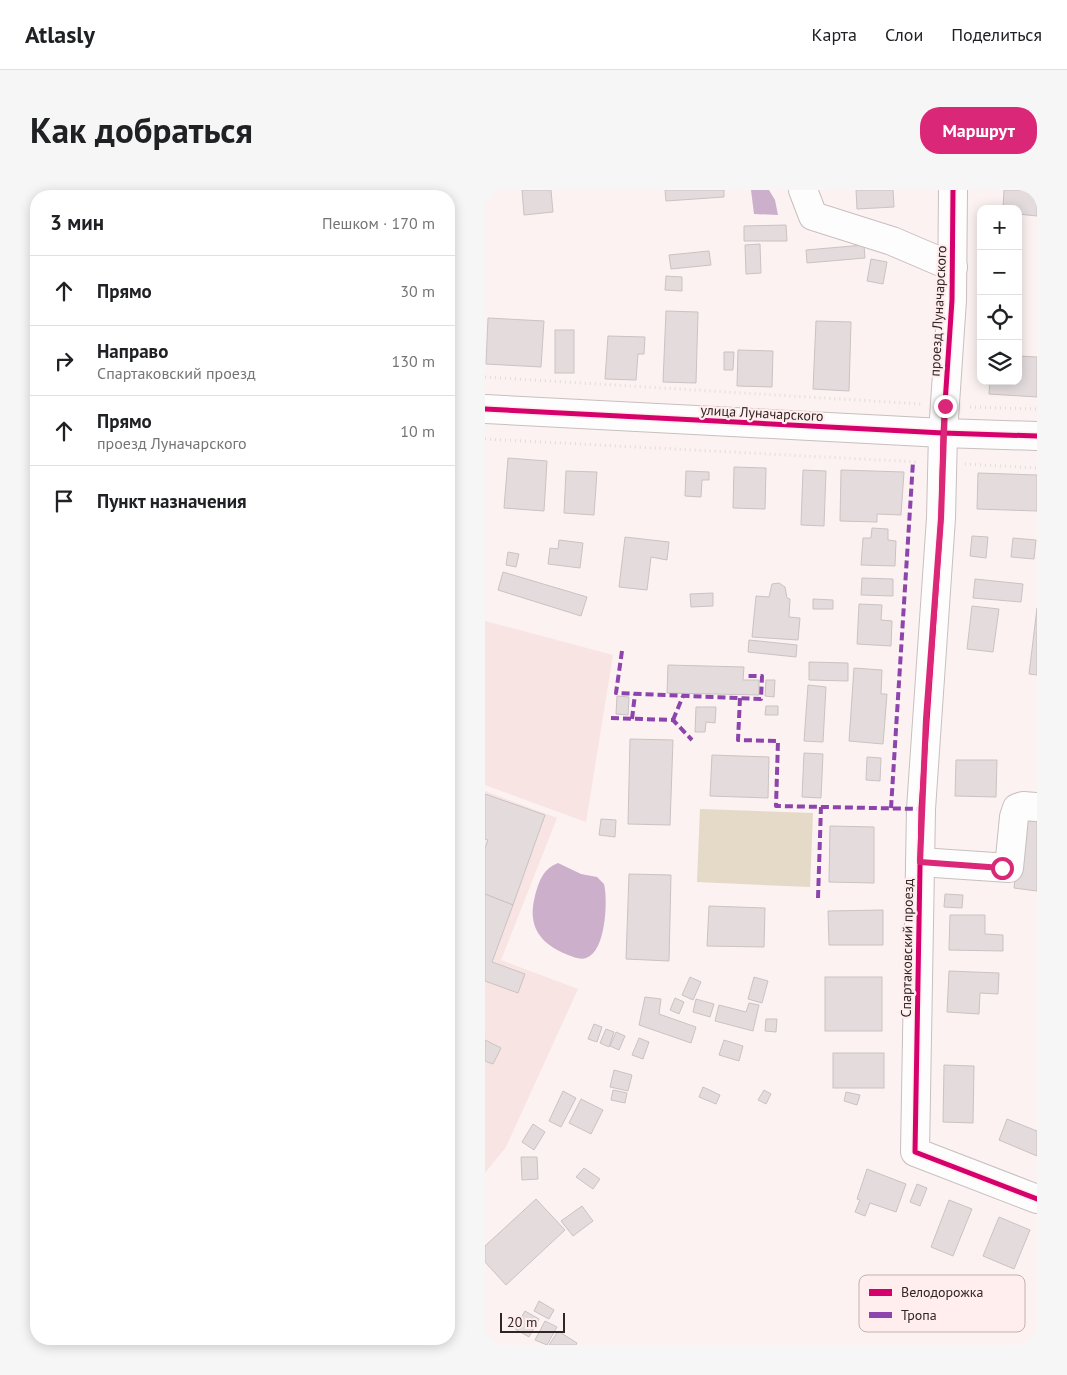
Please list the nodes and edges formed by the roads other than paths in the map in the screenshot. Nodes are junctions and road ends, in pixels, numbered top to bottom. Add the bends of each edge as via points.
1 (803, 190) edge
2 (953, 190) edge
3 (953, 267) junction
4 (485, 409) edge
5 (943, 433) junction
6 (1037, 436) edge
7 (1037, 807) edge
8 (920, 862) junction
9 (1037, 1199) edge

1 - 3 street via 813,216 892,241
2 - 3 street, проезд Луначарского
3 - 5 street, проезд Луначарского
4 - 5 street, улица Луначарского
5 - 6 street, улица Луначарского
5 - 8 street, Спартаковский проезд via 944,463 926,719
7 - 8 street via 1017,808 1013,817 1009,868
8 - 9 street, Спартаковский проезд via 915,1152

